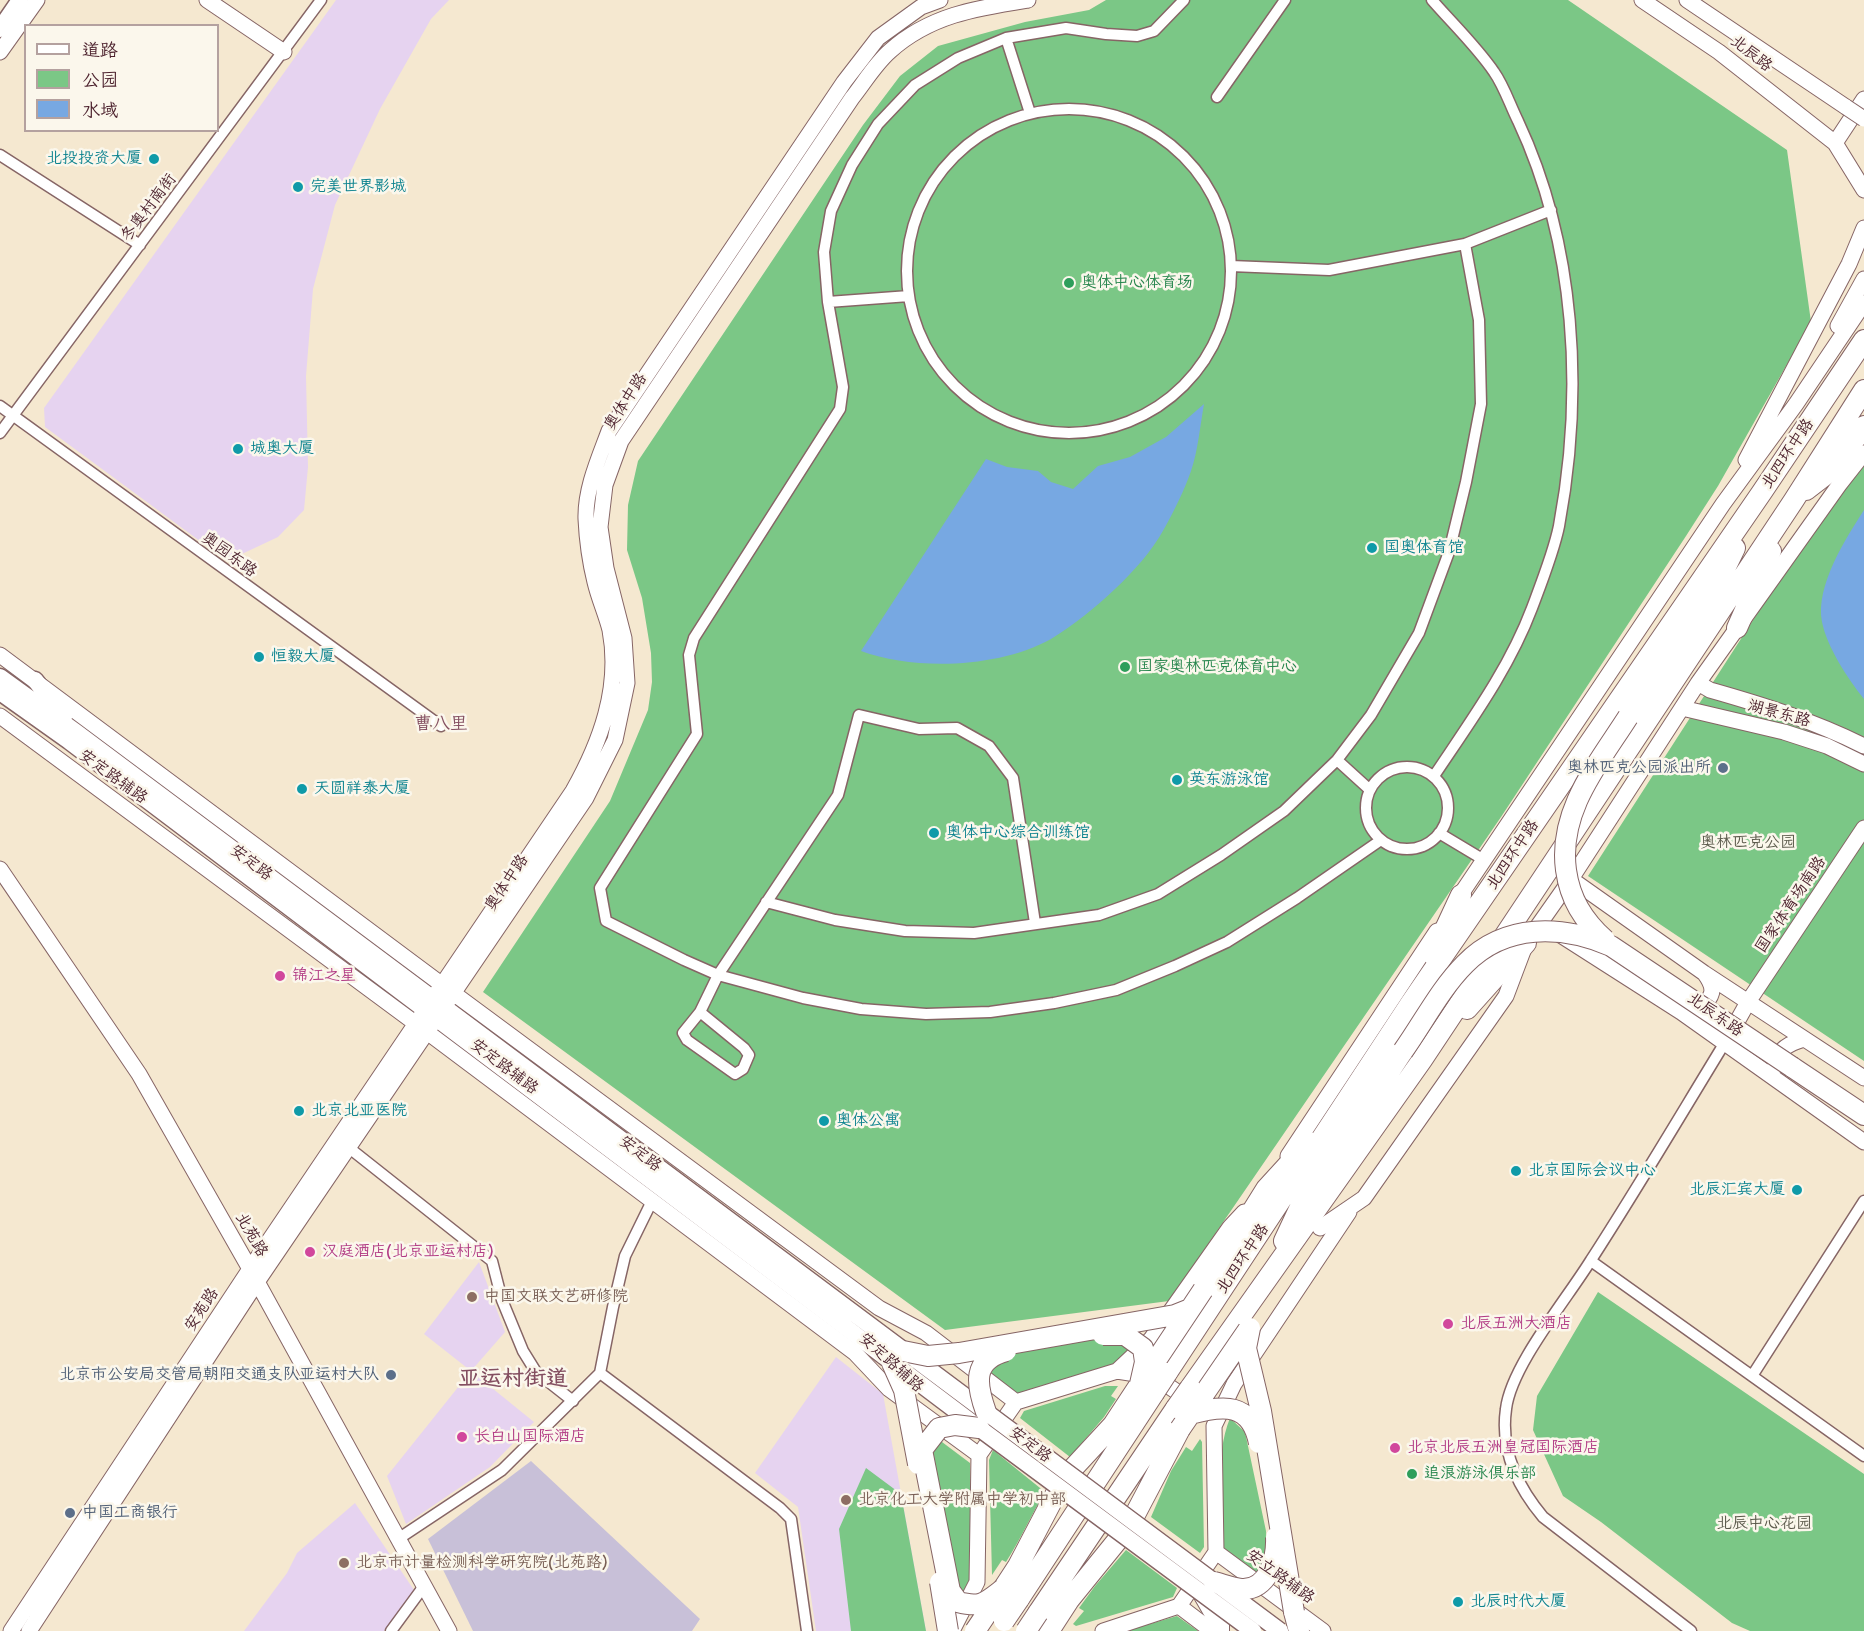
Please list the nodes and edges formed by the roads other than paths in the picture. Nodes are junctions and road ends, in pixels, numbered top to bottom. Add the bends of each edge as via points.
1 (20, 0) edge
2 (37, 0) edge
3 (207, 0) edge
4 (321, 0) edge
5 (940, 0) edge
6 (1028, 0) edge
7 (1184, 0) edge
8 (1285, 0) edge
9 (1432, 0) edge
10 (1642, 0) edge
11 (1687, 0) edge
12 (0, 29) edge
13 (1006, 38) junction
14 (0, 52) edge
15 (284, 52) junction
16 (1217, 97) dead end
17 (1864, 99) edge
18 (1030, 113) junction
19 (1864, 119) edge
20 (1835, 143) junction
21 (0, 155) edge
22 (1864, 190) edge
23 (1551, 210) junction
24 (1864, 228) edge
25 (1464, 244) junction
26 (140, 245) junction
27 (1231, 266) junction
28 (1864, 279) edge
29 (909, 296) junction
30 (828, 302) junction
31 (1864, 303) edge
32 (1864, 340) edge
33 (1864, 390) edge
34 (1796, 404) junction
35 (0, 406) edge
36 (13, 415) junction
37 (1864, 426) edge
38 (0, 433) edge
39 (1864, 453) edge
40 (1762, 492) junction
41 (1794, 500) junction
42 (1723, 504) junction
43 (1737, 628) junction
44 (0, 655) edge
45 (0, 678) edge
46 (35, 680) junction
47 (1698, 683) junction
48 (0, 692) edge
49 (1682, 708) junction
50 (0, 716) edge
51 (441, 726) dead end
52 (76, 732) junction
53 (1864, 746) edge
54 (1337, 760) junction
55 (1864, 764) edge
56 (1434, 776) junction
57 (1370, 790) junction
58 (1864, 828) edge
59 (1439, 834) junction
60 (1381, 840) junction
61 (1484, 860) junction
62 (0, 869) edge
63 (1571, 879) junction
64 (1461, 895) junction
65 (766, 902) junction
66 (1035, 923) junction
67 (1541, 923) junction
68 (320, 930) junction
69 (1526, 943) junction
70 (1611, 946) junction
71 (336, 964) junction
72 (1704, 973) junction
73 (718, 975) junction
74 (441, 984) junction
75 (454, 993) junction
76 (1748, 1002) junction
77 (1410, 1004) junction
78 (700, 1012) junction
79 (1681, 1012) junction
80 (430, 1015) junction
81 (1804, 1039) junction
82 (1724, 1044) junction
83 (1422, 1060) junction
84 (1864, 1078) edge
85 (1783, 1085) junction
86 (1348, 1101) junction
87 (1864, 1115) edge
88 (1864, 1142) edge
89 (348, 1148) junction
90 (1341, 1176) junction
91 (1266, 1189) junction
92 (652, 1201) junction
93 (1864, 1201) edge
94 (1354, 1204) junction
95 (1320, 1228) junction
96 (1591, 1261) junction
97 (253, 1275) junction
98 (1264, 1284) junction
99 (1190, 1309) junction
100 (1250, 1328) junction
101 (898, 1357) junction
102 (1117, 1371) junction
103 (600, 1374) junction
104 (1752, 1376) junction
105 (1141, 1392) junction
106 (573, 1401) junction
107 (1016, 1402) junction
108 (1182, 1417) junction
109 (982, 1420) junction
110 (1214, 1426) junction
111 (979, 1455) junction
112 (1864, 1456) edge
113 (398, 1539) junction
114 (1216, 1552) junction
115 (977, 1582) junction
116 (424, 1586) junction
117 (1209, 1588) junction
118 (1011, 1594) junction
119 (1179, 1606) junction
120 (1001, 1626) edge
121 (1044, 1627) edge
122 (11, 1631) edge
123 (28, 1631) edge
124 (391, 1631) edge
125 (449, 1631) edge
126 (807, 1631) edge
127 (948, 1631) edge
128 (952, 1631) edge
129 (975, 1631) edge
130 (1026, 1631) edge
131 (1103, 1631) edge
132 (1212, 1631) edge
133 (1220, 1631) edge
134 (1253, 1631) edge
135 (1280, 1631) edge
136 (1299, 1631) edge
137 (1323, 1631) edge
138 (1691, 1631) edge

1 - 12 main road
2 - 14 street
3 - 15 street
4 - 15 street, 冬奥村南街
5 - 74 street, 奥体中路 via 921,7 878,38 844,82 609,431 592,478 586,516 595,583 610,630 613,659 605,723 573,791
6 - 75 street, 奥体中路 via 975,8 931,22 890,51 852,98 621,441 605,484 600,527 624,638 627,683 615,740 586,798
7 - 13 street via 1154,31 1137,36 1066,28
8 - 16 street
9 - 23 street via 1495,73 1528,142
10 - 20 street, 北辰路 via 1719,52
11 - 19 street, 北辰路, bridge
13 - 18 street
13 - 30 street via 958,58 915,85 878,124 852,165 831,210 824,252
15 - 26 street, 冬奥村南街
17 - 20 street
18 - 27 street via 1069,109 1107,113 1143,126 1175,148 1201,176 1219,210
18 - 29 street via 996,126 965,147 929,189 910,240
20 - 22 street
21 - 26 street
23 - 25 street
23 - 56 street via 1568,296 1572,376 1570,450 1558,528 1532,609 1496,685
24 - 42 street via 1849,264
25 - 27 street via 1329,270
25 - 54 street via 1479,320 1481,404 1452,542 1419,633 1371,715
26 - 36 street, 冬奥村南街
27 - 29 street via 1228,300 1218,332 1190,378 1148,412 1116,425 1083,432 1023,426 969,399 929,353
28 - 34 street
29 - 30 street
30 - 73 street via 843,387 840,409 694,638 689,655 697,734 600,888 606,921
31 - 34 street, 北四环中路
32 - 40 highway, 北四环中路
33 - 41 highway, 北四环中路
34 - 42 street, 北四环中路
35 - 36 street, 奥园东路
36 - 38 street, 冬奥村南街
36 - 51 street, 奥园东路
37 - 41 highway via 1837,466
39 - 43 street
40 - 70 highway, bridge via 1716,587 1581,789 1567,823 1564,855 1569,890 1578,909
40 - 77 highway, 北四环中路
41 - 43 highway
41 - 83 highway, 北四环中路
42 - 61 street, 北四环中路
43 - 47 street
44 - 46 street
45 - 52 main road, 安定路
46 - 52 main road
46 - 74 street, 安定路辅路
47 - 49 street
47 - 53 street, 湖景东路 via 1794,715
48 - 68 main road, 安定路
49 - 55 street, 湖景东路 via 1784,732
49 - 63 street
50 - 71 street, 安定路辅路
52 - 80 main road, 安定路
54 - 57 street
54 - 66 street via 1284,811 1158,894 1099,915
56 - 57 street via 1423,769 1398,767 1377,779
56 - 59 street via 1448,804 1446,822
57 - 60 street via 1367,817
58 - 76 street, 国家体育场南路
59 - 60 street via 1424,845 1405,849
59 - 61 street
60 - 73 street via 1227,942 1116,990 1065,1001 980,1012 926,1014 861,1009
61 - 64 street, 北四环中路
62 - 97 street, 北苑路 via 139,1074
63 - 67 street
63 - 72 street, 北辰东路
64 - 77 highway
64 - 91 street, 北四环中路
65 - 66 street via 835,920 905,931 974,933
65 - 66 street via 838,795 859,715 919,729 957,728 989,746 1013,778
65 - 73 street
67 - 69 street
67 - 79 street, 北辰东路
68 - 71 street, 安定路
68 - 80 main road, 安定路
69 - 83 highway
69 - 94 street via 1506,996 1364,1198
70 - 87 highway, bridge
70 - 98 highway, bridge via 1580,934 1527,932 1485,949 1465,964 1300,1207
71 - 80 street, 安定路辅路
72 - 76 street, 北辰东路
72 - 79 street via 1713,993 1698,1012
73 - 78 street
74 - 75 street, 安定路辅路
74 - 80 street, 奥体中路
75 - 80 street, 奥体中路
75 - 107 street, 安定路辅路 via 870,1301 926,1333
76 - 81 street, 北辰东路
76 - 82 street, 国家体育场南路
77 - 86 highway, 北四环中路
78 - 78 street via 683,1033 687,1040 735,1074 743,1069 749,1055 744,1048
79 - 82 street, 北辰东路
80 - 89 street, 安苑路
80 - 92 street, 安定路辅路
80 - 97 street, 安苑路
80 - 101 main road, 安定路
81 - 84 street, 北辰东路
81 - 85 street via 1789,1043 1775,1062
82 - 85 street, 北辰东路
82 - 96 street
83 - 90 highway, 北四环中路
85 - 88 street, 北辰东路
86 - 91 highway
86 - 105 highway, 北四环中路, bridge via 1167,1373
89 - 97 street, 安苑路
89 - 106 street via 492,1261 502,1300 523,1351 536,1372
90 - 95 highway
90 - 98 highway, 北四环中路
91 - 99 highway, bridge
91 - 102 street, 北四环中路 via 1230,1227 1151,1338
92 - 103 street via 625,1256
92 - 111 street, 安定路辅路 via 855,1353 890,1389
93 - 104 street
94 - 95 street
94 - 110 street via 1234,1384
95 - 100 highway
96 - 104 street
96 - 138 street via 1522,1366 1512,1388 1504,1431 1507,1451 1514,1473 1543,1517
97 - 113 street, 北苑路
97 - 122 street, 安苑路
97 - 123 street, 安苑路
98 - 108 highway, 北四环中路, bridge via 1190,1388
99 - 101 highway, bridge via 1175,1315 959,1353
99 - 105 highway, bridge
100 - 108 highway, bridge
100 - 136 highway, bridge via 1246,1348 1261,1411
101 - 109 main road, 安定路, bridge
101 - 127 highway, bridge
102 - 107 street
102 - 110 street via 1155,1377 1194,1404
103 - 106 street
103 - 126 street via 790,1519
104 - 112 street
105 - 109 highway, bridge via 1143,1348 1125,1335 1028,1344 994,1354 984,1363 978,1377
105 - 118 highway
105 - 118 highway via 1064,1478 1018,1566
106 - 113 street via 502,1470
107 - 111 street
108 - 117 highway, bridge via 1228,1407 1240,1412 1257,1429 1276,1529 1276,1549 1265,1579 1254,1588
108 - 121 highway
108 - 121 highway via 1129,1526
109 - 117 main road, 安定路, bridge
109 - 118 highway, bridge via 939,1428 922,1450 950,1591 958,1602 974,1606
110 - 114 street
111 - 115 street
113 - 116 street, 北苑路
114 - 119 street
114 - 137 street, 安立路辅路
115 - 121 street via 999,1604
115 - 128 street
116 - 124 street
116 - 125 street, 北苑路
117 - 133 highway
117 - 134 main road, 安定路, bridge
117 - 135 main road, 安定路, bridge
118 - 120 highway, bridge
118 - 129 highway, bridge
119 - 131 street
119 - 132 street
121 - 130 highway, bridge

